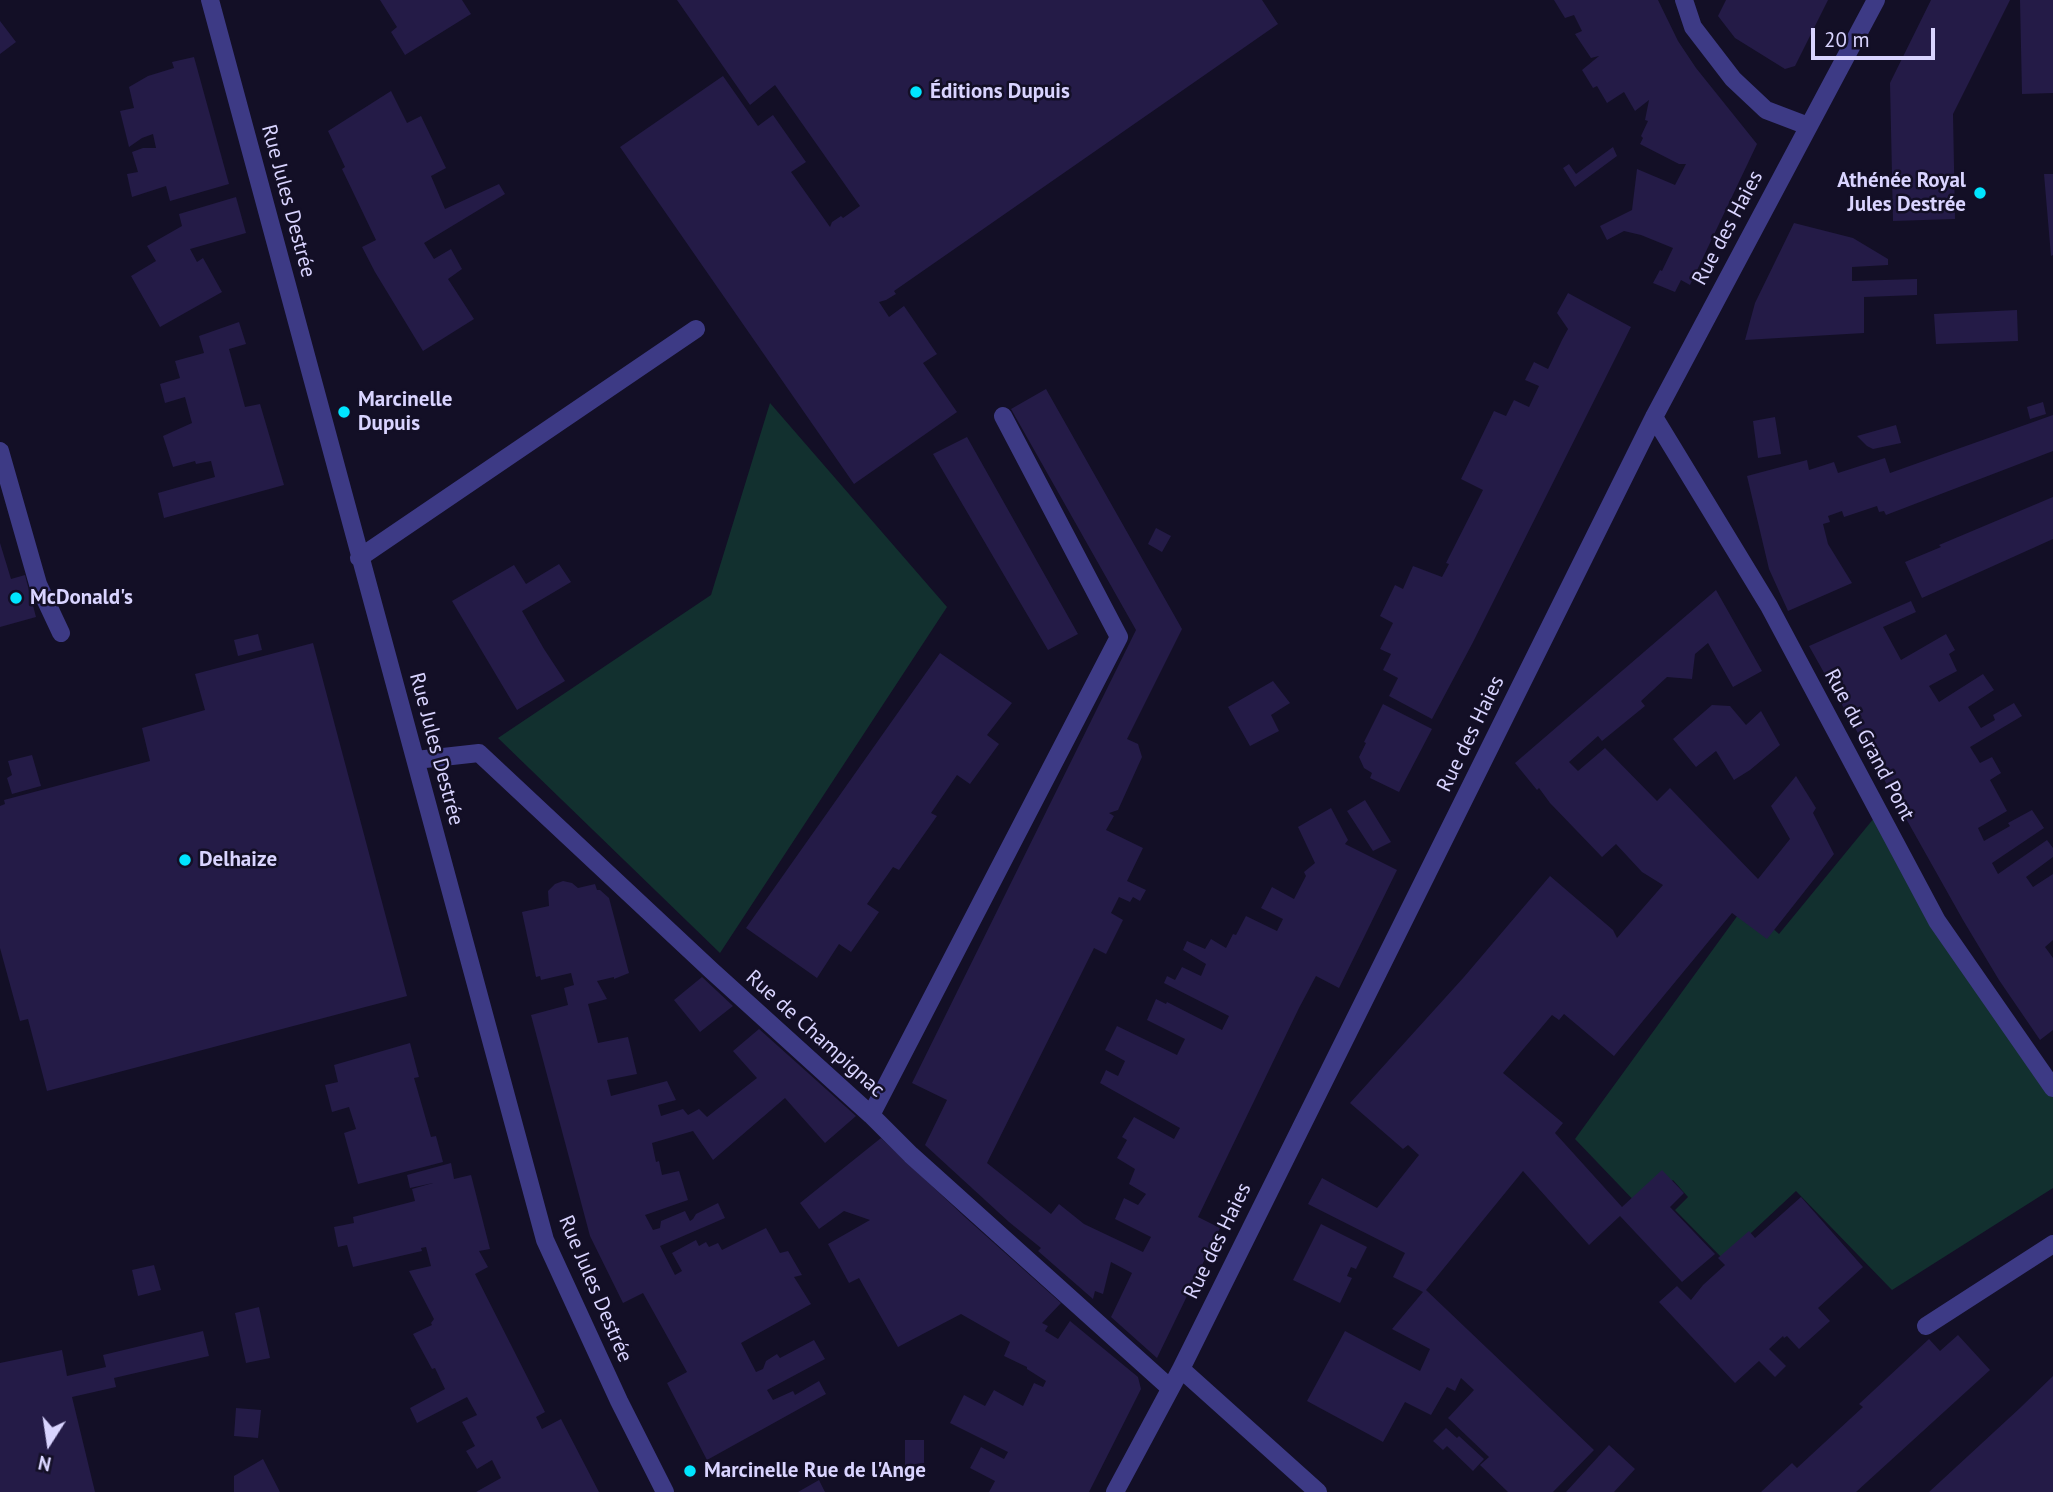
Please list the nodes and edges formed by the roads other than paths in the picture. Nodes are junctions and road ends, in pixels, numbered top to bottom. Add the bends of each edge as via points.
1 (210, 0) edge
2 (1684, 0) edge
3 (1876, 0) edge
4 (1808, 126) junction
5 (696, 329) dead end
6 (1003, 416) dead end
7 (1654, 418) junction
8 (1, 458) edge
9 (359, 558) junction
10 (61, 633) dead end
11 (416, 760) junction
12 (2053, 1088) edge
13 (871, 1115) junction
14 (2053, 1244) edge
15 (1926, 1326) dead end
16 (1181, 1369) junction
17 (1170, 1388) junction
18 (665, 1492) edge
19 (1115, 1492) edge
20 (1318, 1492) edge

1 - 9 street, Rue Jules Destrée
2 - 4 street via 1693,27 1733,79 1766,110
3 - 4 street, Rue des Haies
4 - 7 street, Rue des Haies
5 - 9 street
6 - 13 street via 1119,637
7 - 12 street, Rue du Grand Pont via 1769,606 1937,921
7 - 16 street, Rue des Haies
8 - 10 street via 38,584
9 - 11 street, Rue Jules Destrée
11 - 13 street, Rue de Champignac via 479,753
11 - 18 street, Rue Jules Destrée via 545,1240
13 - 17 street, Rue de Champignac
14 - 15 street
16 - 17 street, Rue des Haies
16 - 20 street
17 - 19 street, Rue des Haies

